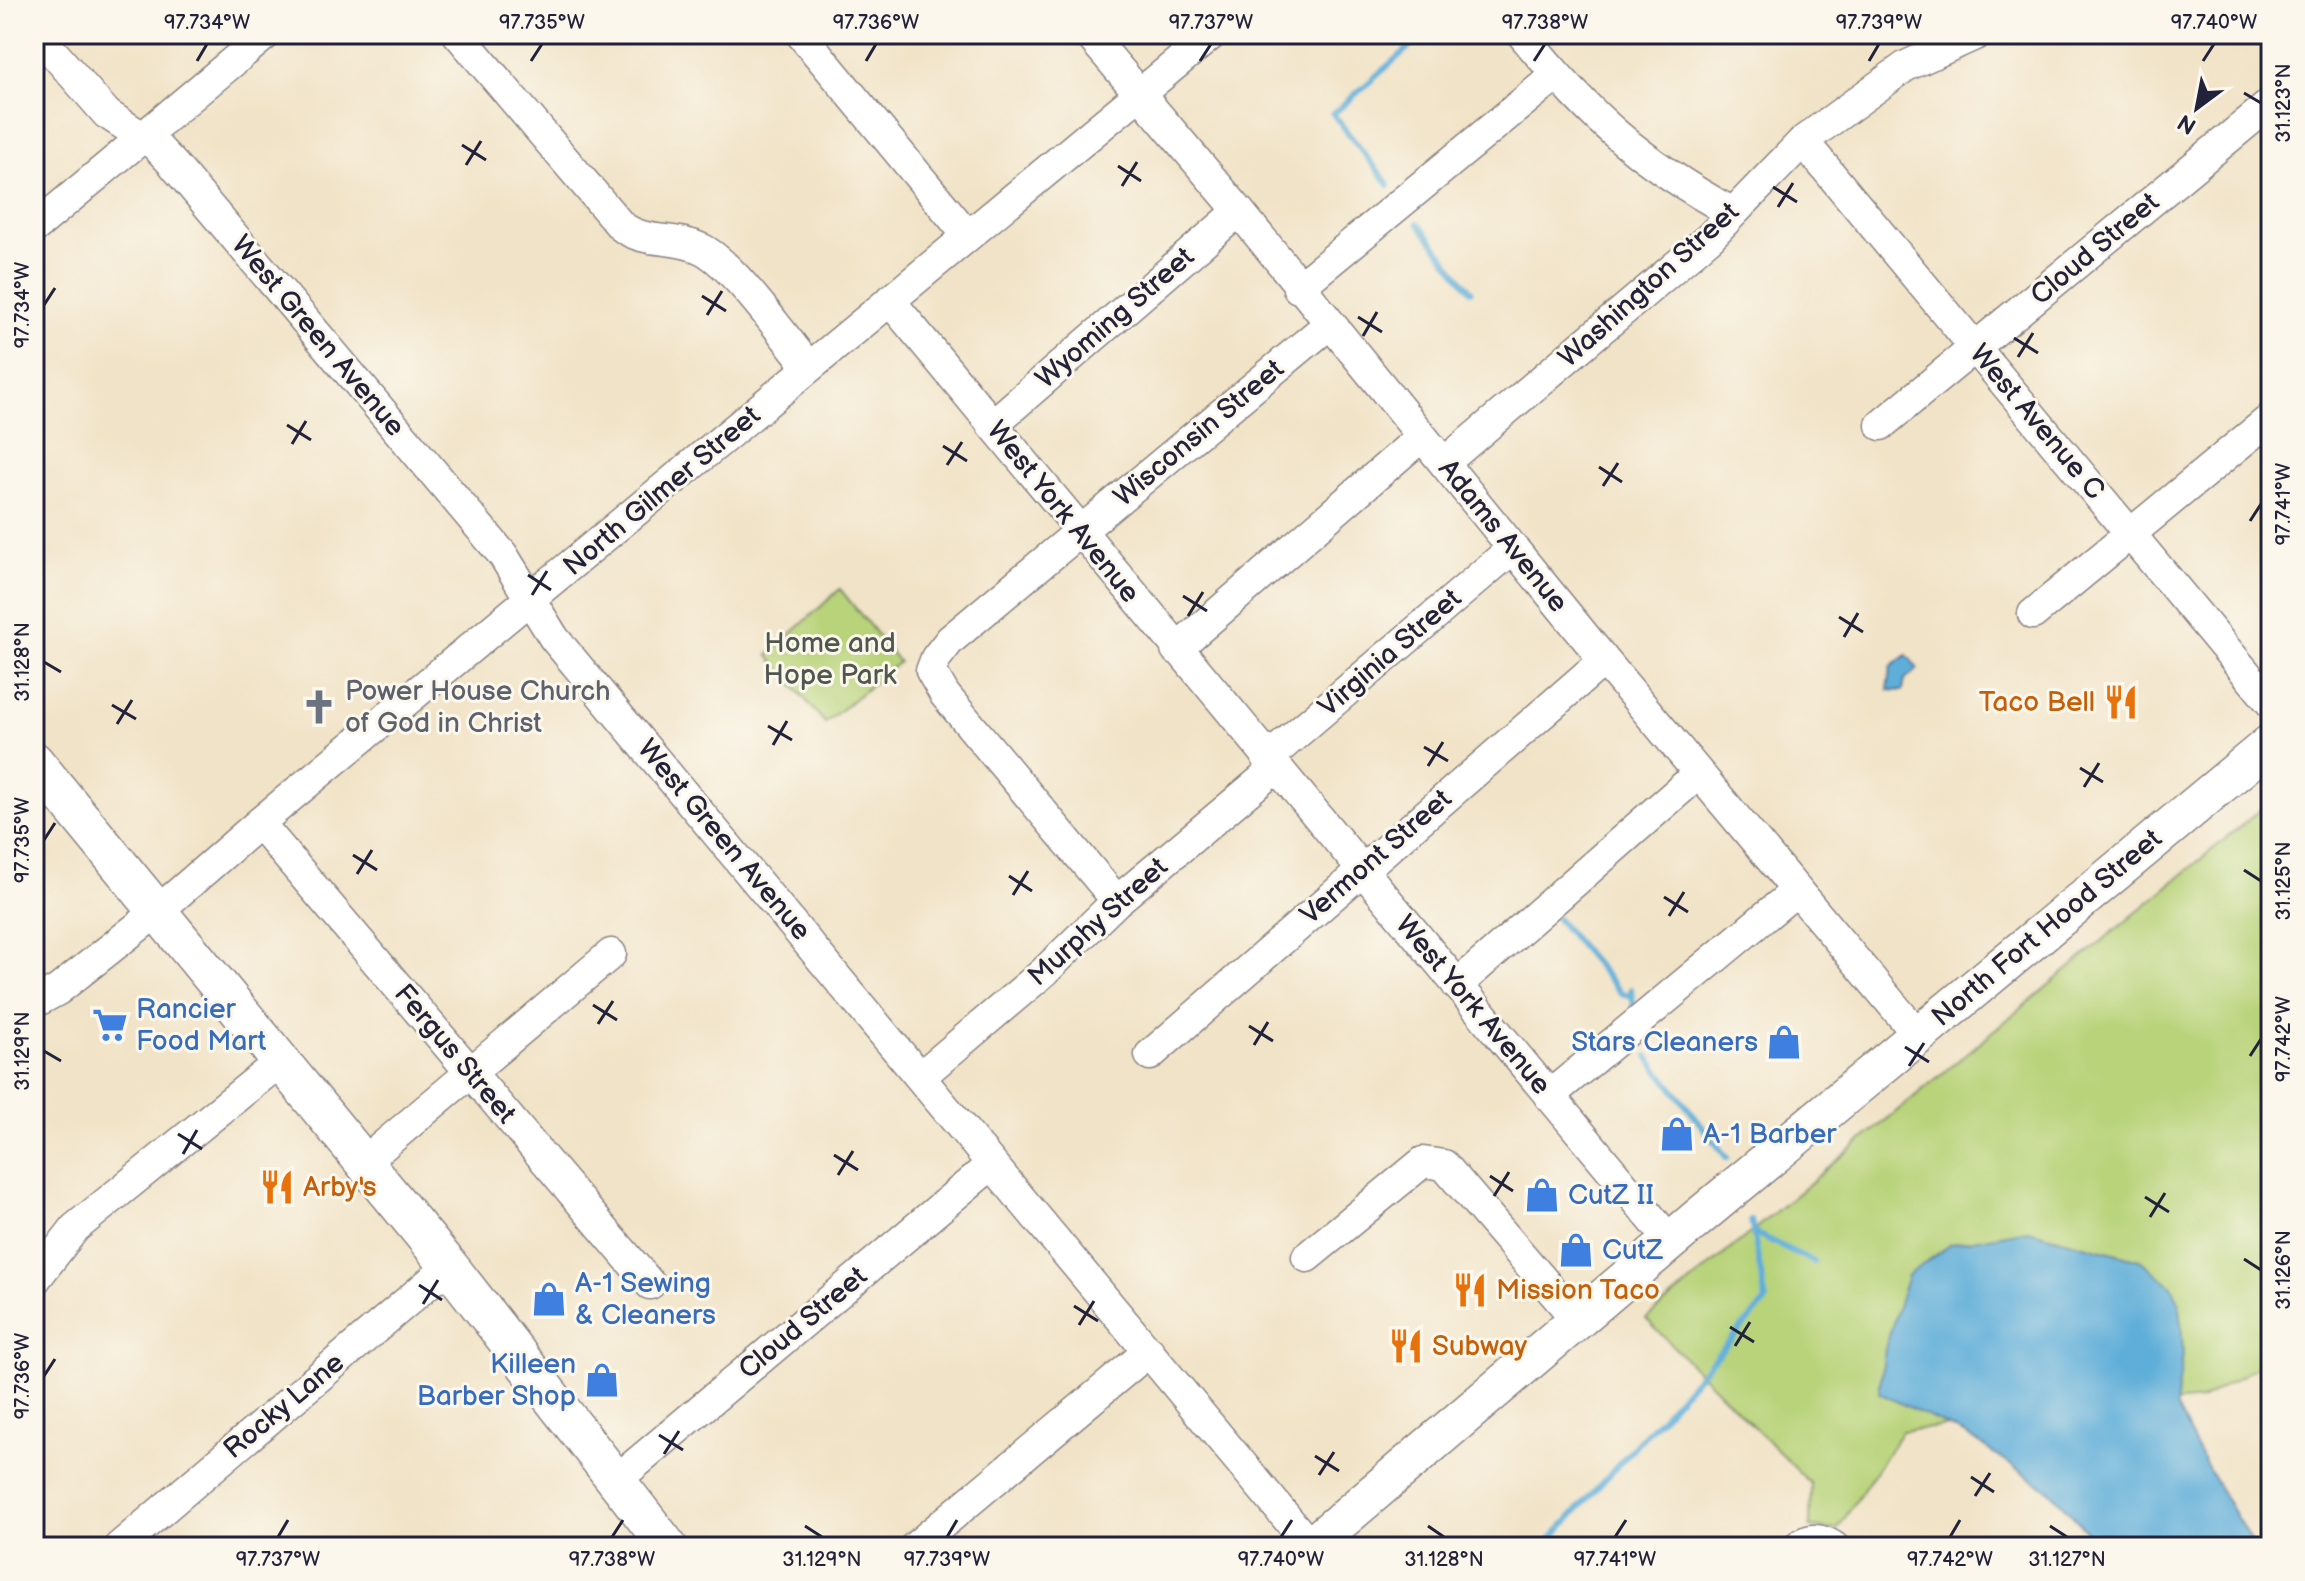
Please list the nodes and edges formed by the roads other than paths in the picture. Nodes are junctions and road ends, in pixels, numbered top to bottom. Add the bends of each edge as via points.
1 (37, 34) edge
2 (266, 34) edge
3 (458, 34) edge
4 (801, 34) edge
5 (1089, 34) edge
6 (1212, 34) edge
7 (1522, 34) edge
8 (1977, 34) edge
9 (1556, 75) junction
10 (1140, 95) junction
11 (2271, 103) edge
12 (142, 137) junction
13 (1803, 141) junction
14 (1239, 211) junction
15 (1733, 213) junction
16 (34, 228) edge
17 (968, 236) junction
18 (1298, 288) junction
19 (891, 302) junction
20 (1328, 325) junction
21 (1976, 349) junction
22 (809, 367) junction
23 (2271, 418) edge
24 (992, 425) junction
25 (1881, 425) dead end
26 (1421, 437) junction
27 (1444, 463) junction
28 (1081, 533) junction
29 (2131, 534) junction
30 (1513, 548) junction
31 (531, 601) junction
32 (2033, 614) dead end
33 (1176, 649) junction
34 (1604, 660) junction
35 (2271, 703) edge
36 (2271, 743) edge
37 (34, 761) edge
38 (1271, 763) junction
39 (1698, 774) junction
40 (259, 823) junction
41 (1361, 870) junction
42 (1797, 890) junction
43 (1117, 901) junction
44 (159, 910) junction
45 (611, 954) dead end
46 (1457, 985) junction
47 (34, 1003) edge
48 (1918, 1035) junction
49 (1150, 1055) dead end
50 (282, 1060) junction
51 (469, 1071) junction
52 (921, 1076) junction
53 (1549, 1096) junction
54 (364, 1162) junction
55 (992, 1164) junction
56 (1671, 1242) junction
57 (1307, 1257) dead end
58 (449, 1266) junction
59 (34, 1281) edge
60 (650, 1284) dead end
61 (1577, 1320) junction
62 (1149, 1351) junction
63 (614, 1482) junction
64 (119, 1547) edge
65 (668, 1547) edge
66 (915, 1547) edge
67 (1310, 1547) edge
68 (1797, 1547) edge
69 (1834, 1547) edge

1 - 12 street, West Green Avenue via 107,114
2 - 12 street
3 - 22 street via 621,226 634,236 688,245 716,259
4 - 17 street
5 - 10 street, Adams Avenue
6 - 10 street, North Gilmer Street
7 - 9 street
8 - 13 street, Washington Street via 1906,66
9 - 15 street via 1654,167
9 - 18 street
10 - 14 street, Adams Avenue
10 - 17 street, North Gilmer Street
11 - 21 street, Cloud Street
12 - 16 street
12 - 31 street, West Green Avenue via 173,164 493,543
13 - 15 street, Washington Street
13 - 21 street, West Avenue C
14 - 18 street, Adams Avenue
14 - 24 street, Wyoming Street
15 - 27 street, Washington Street
17 - 19 street, North Gilmer Street
18 - 20 street, Adams Avenue
19 - 22 street, North Gilmer Street
19 - 24 street, West York Avenue
20 - 26 street, Adams Avenue
20 - 28 street, Wisconsin Street
21 - 25 street, Cloud Street
21 - 29 street, West Avenue C
22 - 31 street, North Gilmer Street
23 - 29 street
24 - 28 street, West York Avenue
26 - 27 street, Adams Avenue
26 - 33 street
27 - 30 street, Adams Avenue
28 - 33 street, West York Avenue
28 - 43 street, Wisconsin Street via 950,640 931,671 945,695
29 - 32 street
29 - 35 street, West Avenue C
30 - 34 street, Adams Avenue
30 - 38 street, Virginia Street
31 - 40 street, North Gilmer Street
31 - 52 street, West Green Avenue via 554,638
33 - 38 street, West York Avenue
34 - 39 street, Adams Avenue
34 - 41 street, Vermont Street
36 - 48 main road, North Fort Hood Street
37 - 44 main road
38 - 41 street, West York Avenue
38 - 43 street, Murphy Street
39 - 42 street, Adams Avenue
39 - 46 street
40 - 44 street, North Gilmer Street
40 - 51 street, Fergus Street
41 - 46 street, West York Avenue
41 - 49 street, Vermont Street
42 - 48 street, Adams Avenue
42 - 53 street
43 - 52 street, Murphy Street via 1044,972
44 - 47 street, North Gilmer Street
44 - 50 main road
45 - 51 street
46 - 53 street, West York Avenue
48 - 56 main road, North Fort Hood Street
50 - 54 main road
50 - 59 street via 75,1228
51 - 54 street
51 - 60 street, Fergus Street
52 - 55 street, West Green Avenue
53 - 56 street, West York Avenue
54 - 58 main road
55 - 62 street, West Green Avenue
55 - 63 street, Cloud Street
56 - 61 main road, North Fort Hood Street
57 - 61 street via 1423,1162 1437,1162
58 - 63 main road
58 - 64 street, Rocky Lane
61 - 67 main road, North Fort Hood Street
62 - 66 street
62 - 67 street, West Green Avenue
63 - 65 main road
68 - 69 street via 1805,1540 1821,1540

